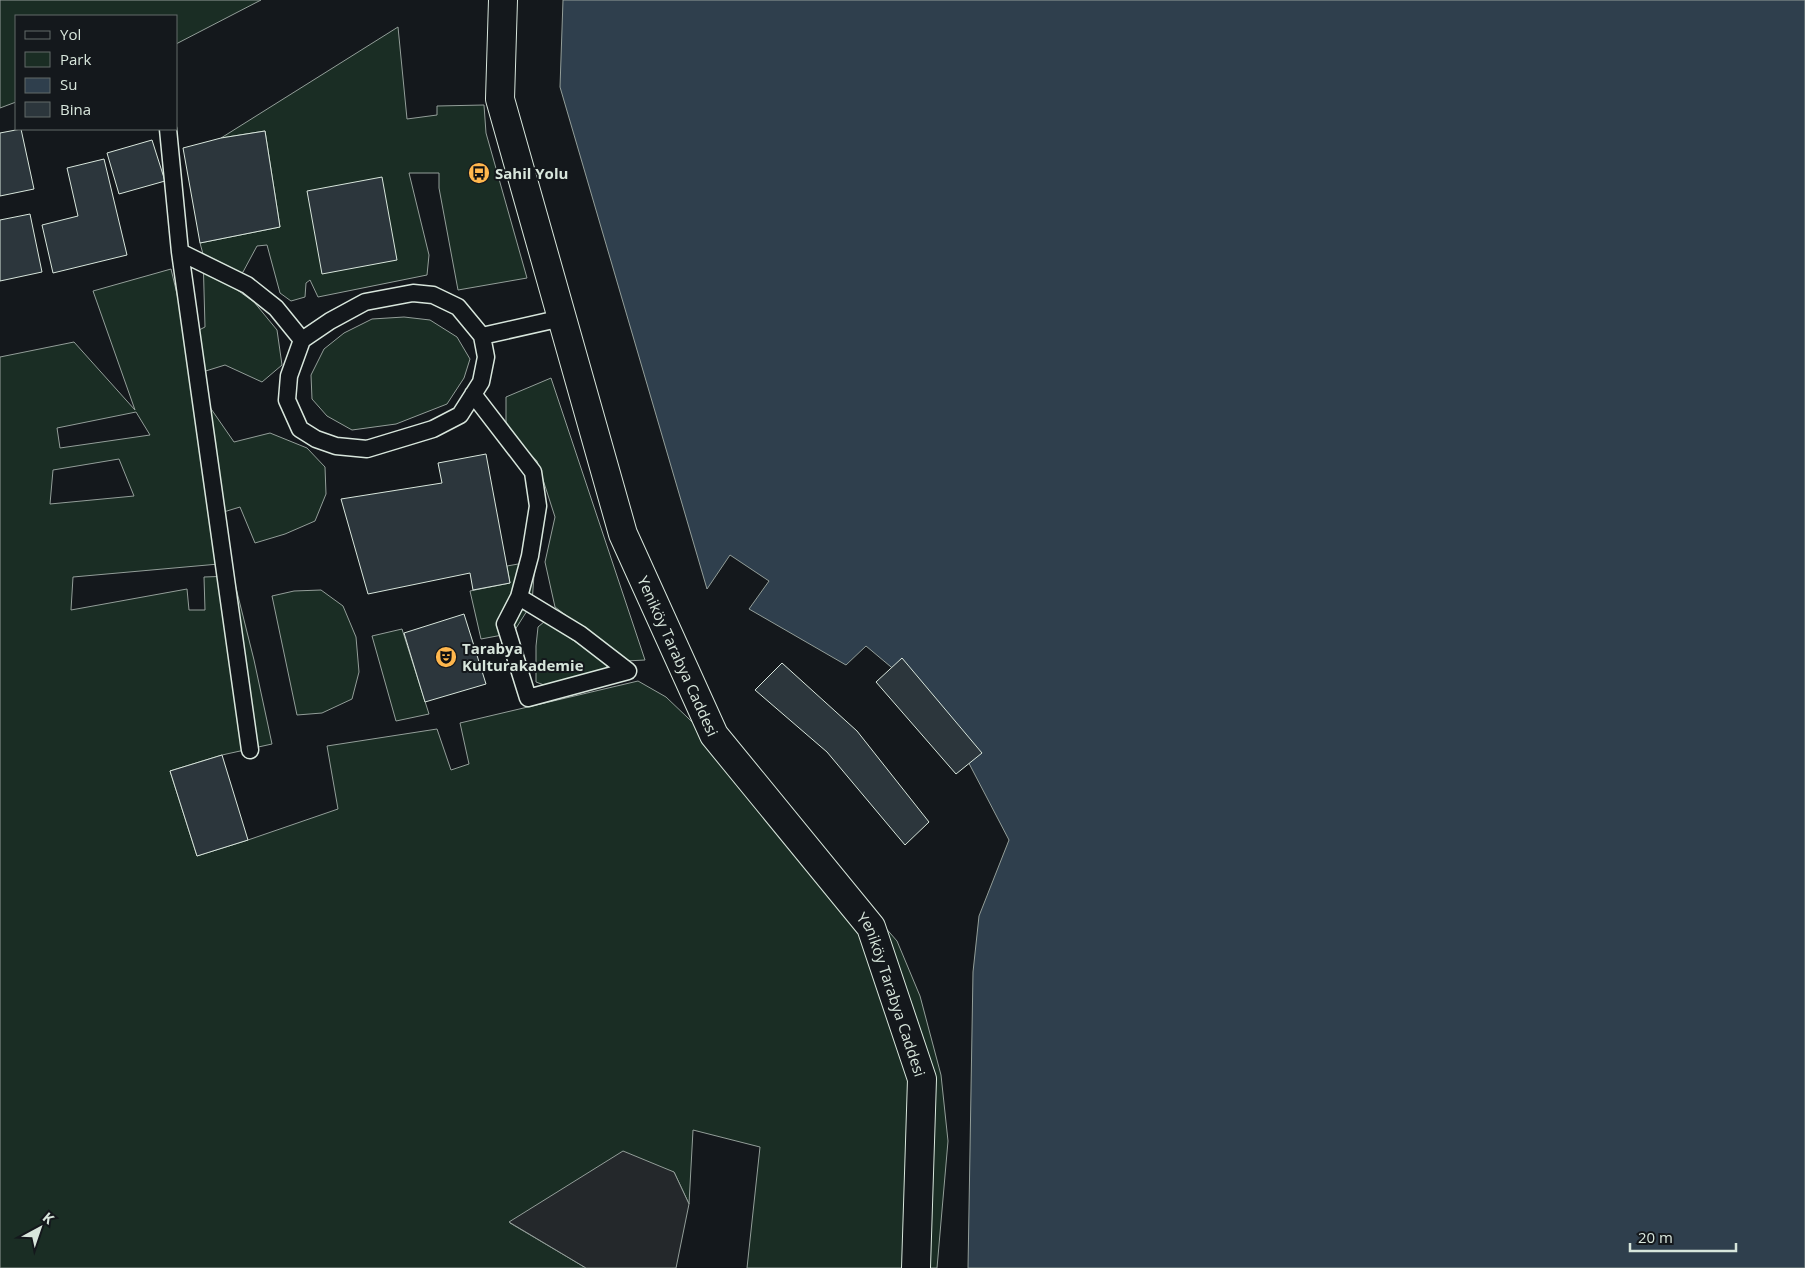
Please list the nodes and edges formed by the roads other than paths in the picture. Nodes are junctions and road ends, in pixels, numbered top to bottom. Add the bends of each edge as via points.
1 (503, 0) edge
2 (168, 130) edge
3 (180, 252) junction
4 (562, 318) junction
5 (482, 336) junction
6 (302, 340) junction
7 (473, 394) junction
8 (519, 597) junction
9 (250, 750) dead end
10 (916, 1268) edge

1 - 4 main road, Yeniköy Tarabya Caddesi via 500,99
2 - 3 lane
3 - 6 lane via 247,285 276,308
3 - 9 lane
4 - 5 lane
4 - 10 main road, Yeniköy Tarabya Caddesi via 622,534 714,735 871,927 922,1079
5 - 6 lane via 458,307 433,295 413,293 365,302
5 - 7 lane via 486,357 480,382
6 - 7 lane via 289,376 287,400 300,429 336,446 367,449 433,429 460,415
7 - 8 lane via 533,472 538,506
8 - 8 lane via 505,624 528,698 628,671 580,634

